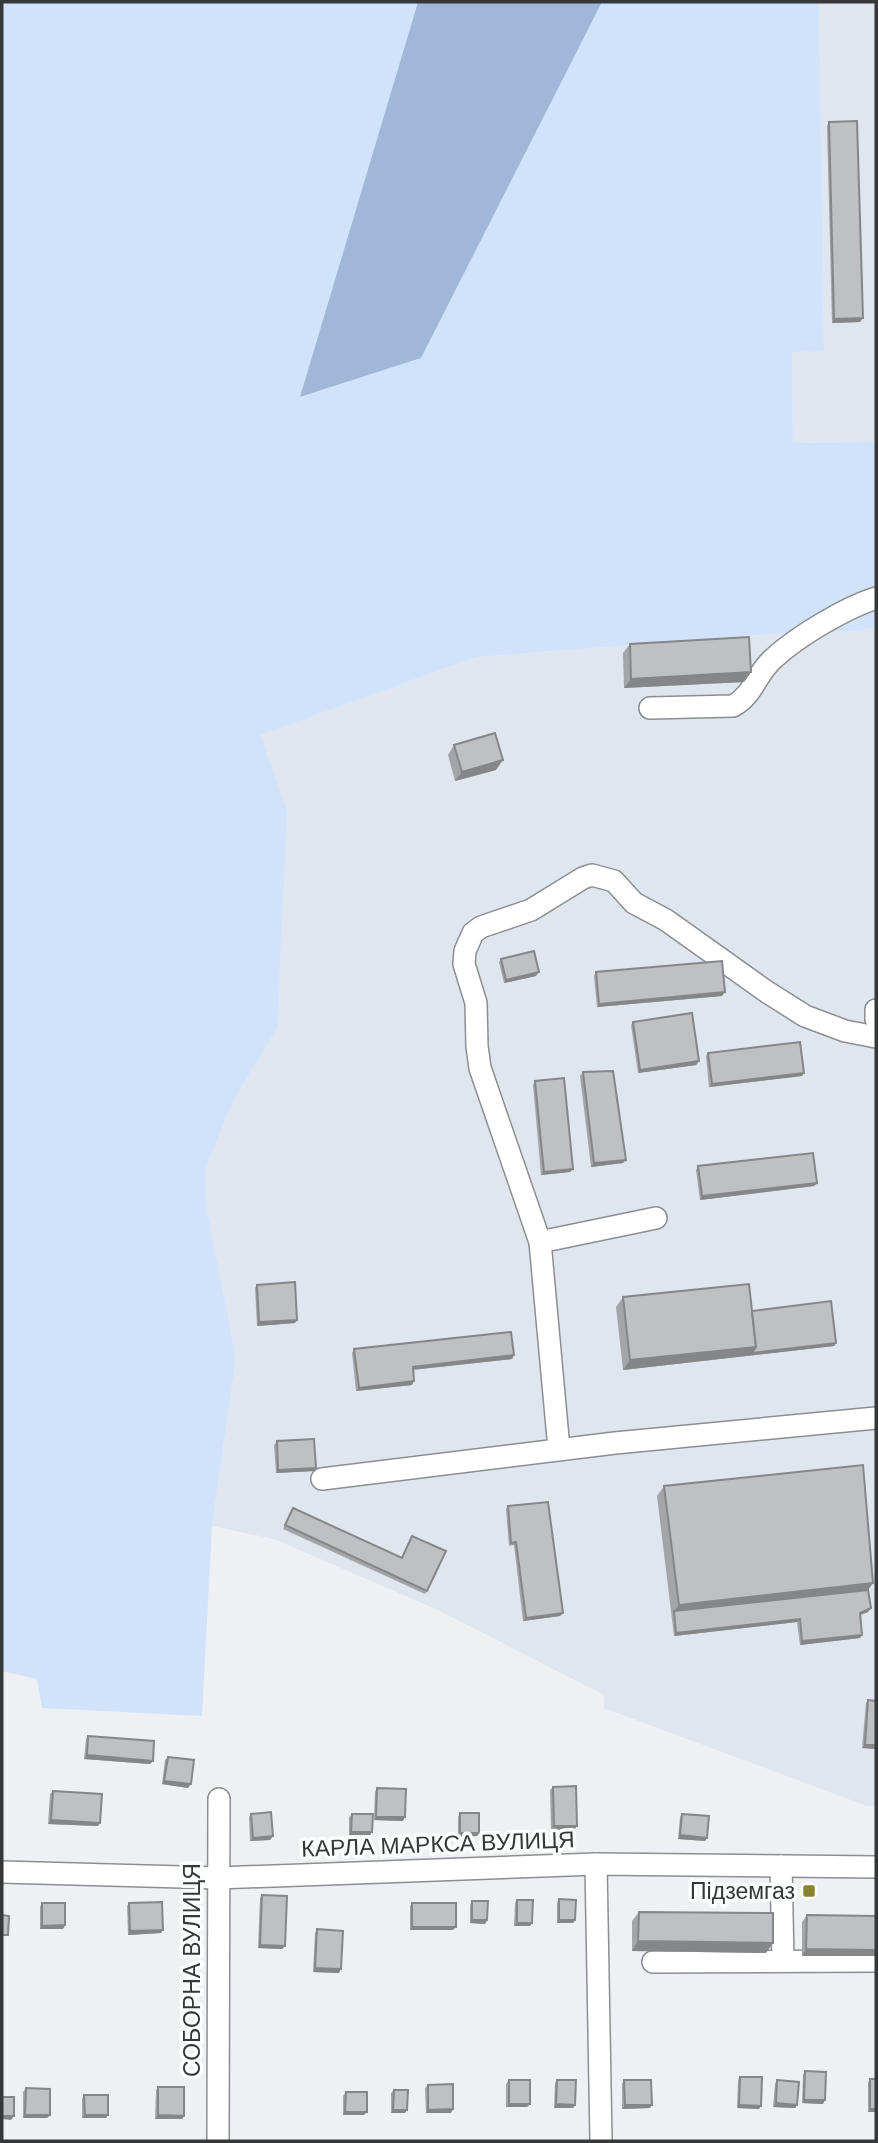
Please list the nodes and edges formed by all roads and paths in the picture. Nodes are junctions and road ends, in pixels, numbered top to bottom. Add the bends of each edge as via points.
1 (876, 598) edge
2 (650, 708) dead end
3 (876, 1010) edge
4 (876, 1019) edge
5 (876, 1037) edge
6 (656, 1218) dead end
7 (540, 1242) junction
8 (876, 1418) edge
9 (559, 1450) junction
10 (322, 1479) dead end
11 (219, 1800) dead end
12 (596, 1864) junction
13 (781, 1866) junction
14 (876, 1867) edge
15 (2, 1872) edge
16 (218, 1878) junction
17 (783, 1961) junction
18 (876, 1961) edge
19 (653, 1962) dead end
20 (218, 2141) edge
21 (601, 2141) edge

1 - 2 street via 835,617 773,658 745,700 733,706
3 - 4 street
5 - 7 street via 805,1016 602,877 583,878 531,909 481,926 473,933 464,964 476,1003 480,1068
6 - 7 street
7 - 9 street
8 - 9 street
9 - 10 street
11 - 16 street, СОБОРНА ВУЛИЦЯ
12 - 13 street, КАРЛА МАРКСА ВУЛИЦЯ
12 - 16 street, КАРЛА МАРКСА ВУЛИЦЯ
12 - 21 street
13 - 14 street, КАРЛА МАРКСА ВУЛИЦЯ
13 - 17 street
15 - 16 street, КАРЛА МАРКСА ВУЛИЦЯ
16 - 20 street, СОБОРНА ВУЛИЦЯ
17 - 18 street
17 - 19 street

